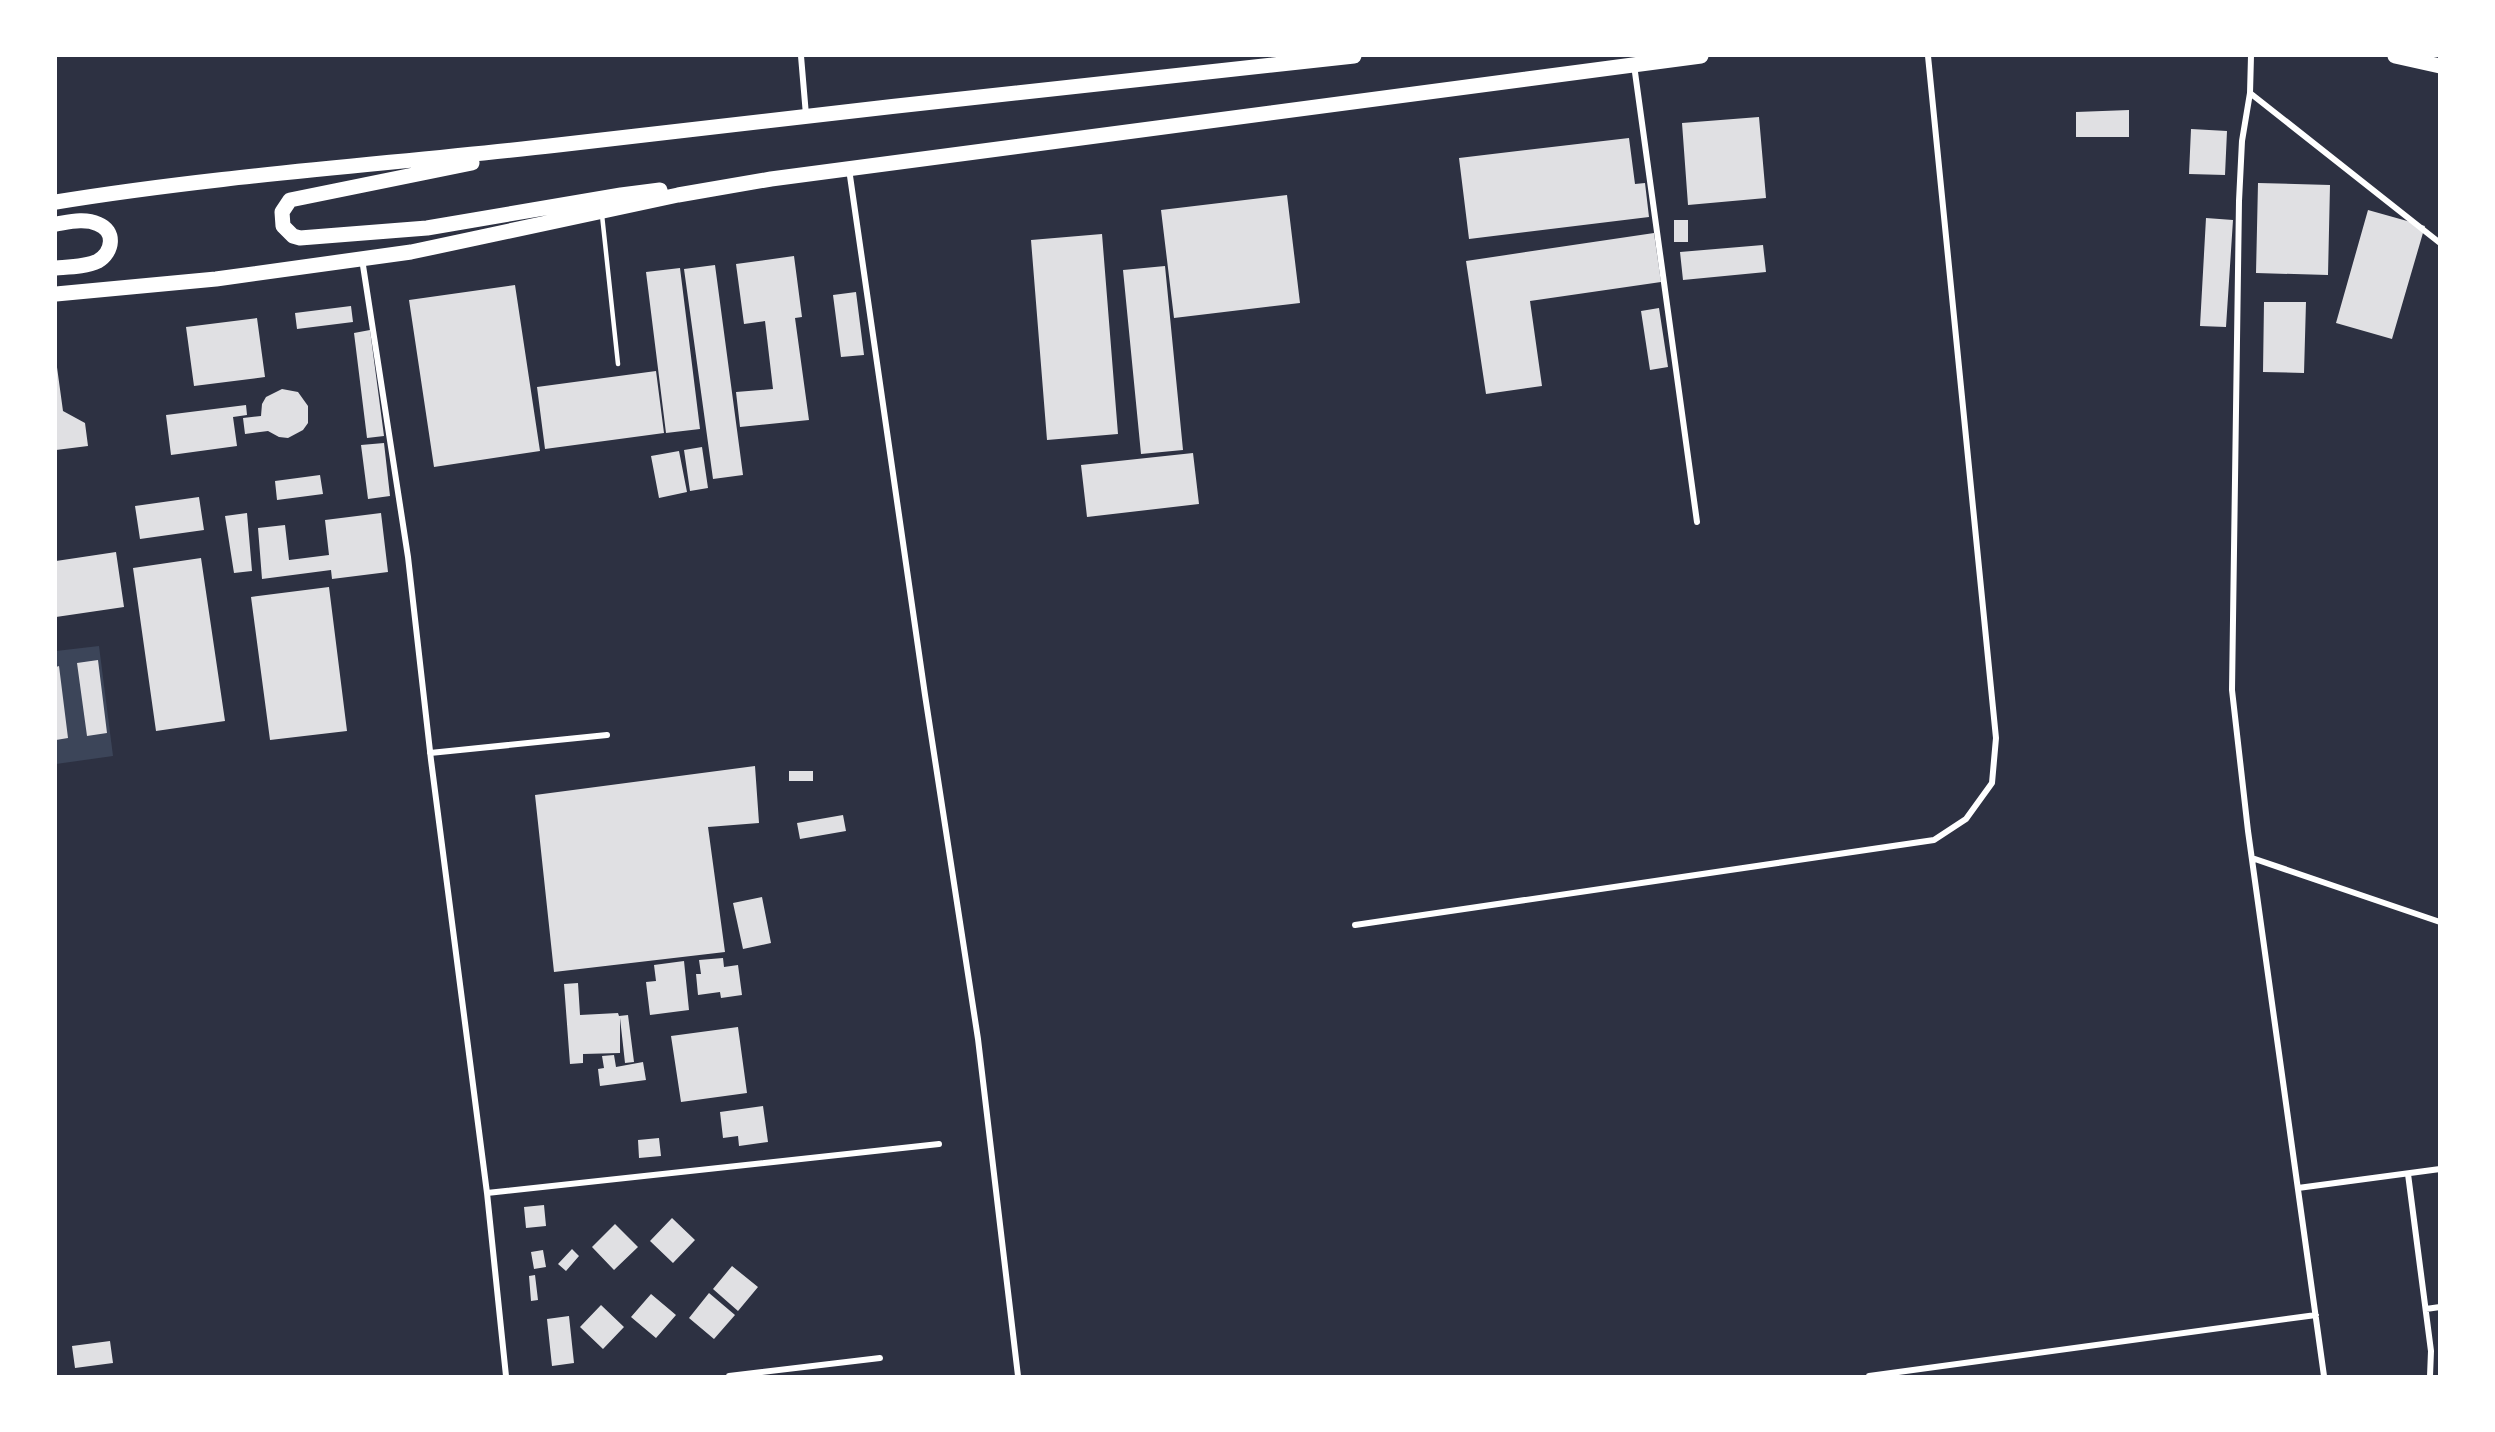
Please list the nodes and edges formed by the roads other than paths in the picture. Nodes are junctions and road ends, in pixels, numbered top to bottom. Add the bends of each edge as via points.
1 (801, 56) edge
2 (1354, 56) edge
3 (1701, 56) edge
4 (1928, 56) edge
5 (2251, 56) edge
6 (2395, 56) edge
7 (1634, 64) junction
8 (2439, 66) edge
9 (2250, 93) junction
10 (806, 115) junction
11 (561, 144) junction
12 (849, 168) junction
13 (771, 178) junction
14 (56, 202) edge
15 (601, 212) junction
16 (56, 224) edge
17 (2439, 243) edge
18 (362, 258) junction
19 (56, 268) edge
20 (56, 294) edge
21 (618, 364) dead end
22 (1697, 522) dead end
23 (606, 735) dead end
24 (430, 753) junction
25 (2252, 858) junction
26 (2439, 922) edge
27 (1355, 925) dead end
28 (939, 1144) dead end
29 (2439, 1169) edge
30 (2408, 1173) junction
31 (2298, 1188) junction
32 (487, 1192) junction
33 (2439, 1307) edge
34 (2426, 1309) junction
35 (2316, 1315) junction
36 (880, 1358) dead end
37 (507, 1377) edge
38 (729, 1377) edge
39 (1018, 1377) edge
40 (1869, 1377) edge
41 (2324, 1377) edge
42 (2430, 1377) edge

1 - 10 street
2 - 10 highway
3 - 7 highway
4 - 27 street via 1996,738 1992,783 1966,819 1934,840
5 - 9 street
6 - 8 highway
7 - 12 highway
7 - 22 street
9 - 17 street
9 - 25 street via 2242,141 2239,201 2232,690
10 - 11 highway
11 - 13 highway via 290,200 282,212 283,226 300,238 427,228 621,195
11 - 14 highway via 154,187
12 - 13 highway
12 - 39 street via 978,1039
13 - 15 highway
15 - 18 highway via 411,252
15 - 21 lane
16 - 19 highway via 98,223 107,230 111,241 109,252 97,261
18 - 20 highway via 216,279
18 - 24 street via 408,557
23 - 24 street
24 - 32 street
25 - 26 street
25 - 31 street
28 - 32 street
29 - 30 street
30 - 31 street
30 - 34 street
31 - 35 street
32 - 37 street
33 - 34 street
34 - 42 street
35 - 40 street
35 - 41 street
36 - 38 street

